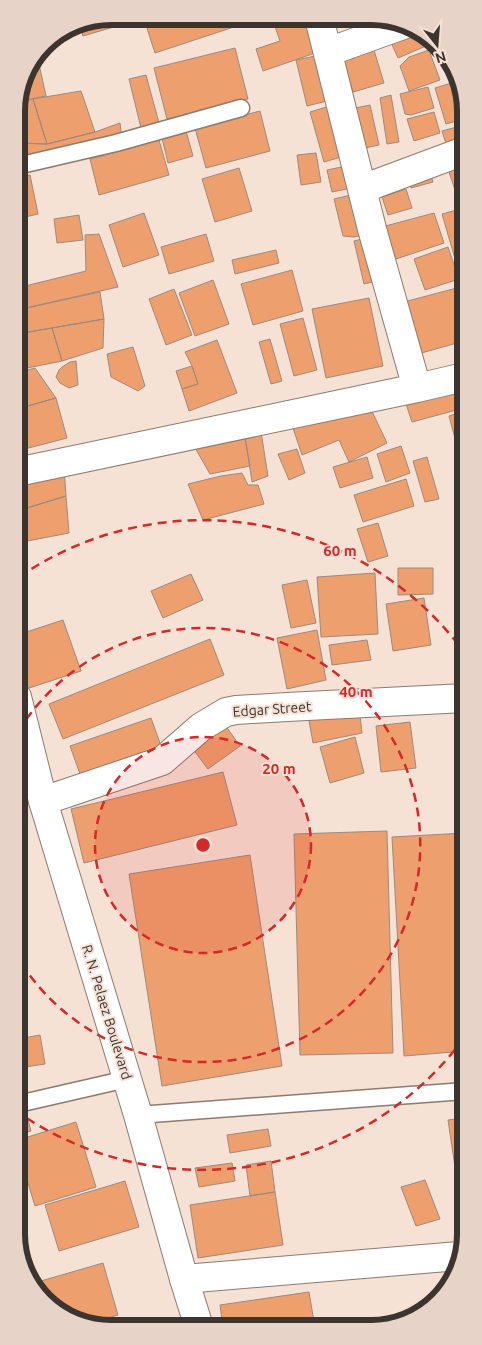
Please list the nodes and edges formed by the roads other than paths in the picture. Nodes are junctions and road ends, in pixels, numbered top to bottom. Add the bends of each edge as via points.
1 (321, 25) edge
2 (393, 29) edge
3 (328, 52) junction
4 (241, 108) dead end
5 (457, 154) edge
6 (25, 164) edge
7 (362, 189) junction
8 (457, 379) edge
9 (417, 388) junction
10 (25, 470) edge
11 (457, 698) edge
12 (25, 747) edge
13 (43, 801) junction
14 (127, 1079) junction
15 (457, 1092) edge
16 (25, 1102) edge
17 (138, 1115) junction
18 (454, 1256) edge
19 (184, 1279) junction
20 (197, 1320) edge

1 - 3 street
2 - 3 street
3 - 7 street
4 - 6 lane
5 - 7 street
7 - 9 street
8 - 9 street
9 - 10 street
11 - 13 street, Edgar Street via 226,712 201,727 162,761
12 - 13 street, R. N. Pelaez Boulevard
13 - 14 street, R. N. Pelaez Boulevard
14 - 16 lane
14 - 17 street, R. N. Pelaez Boulevard
15 - 17 lane
17 - 19 street, R. N. Pelaez Boulevard
18 - 19 street
19 - 20 street, R. N. Pelaez Boulevard

